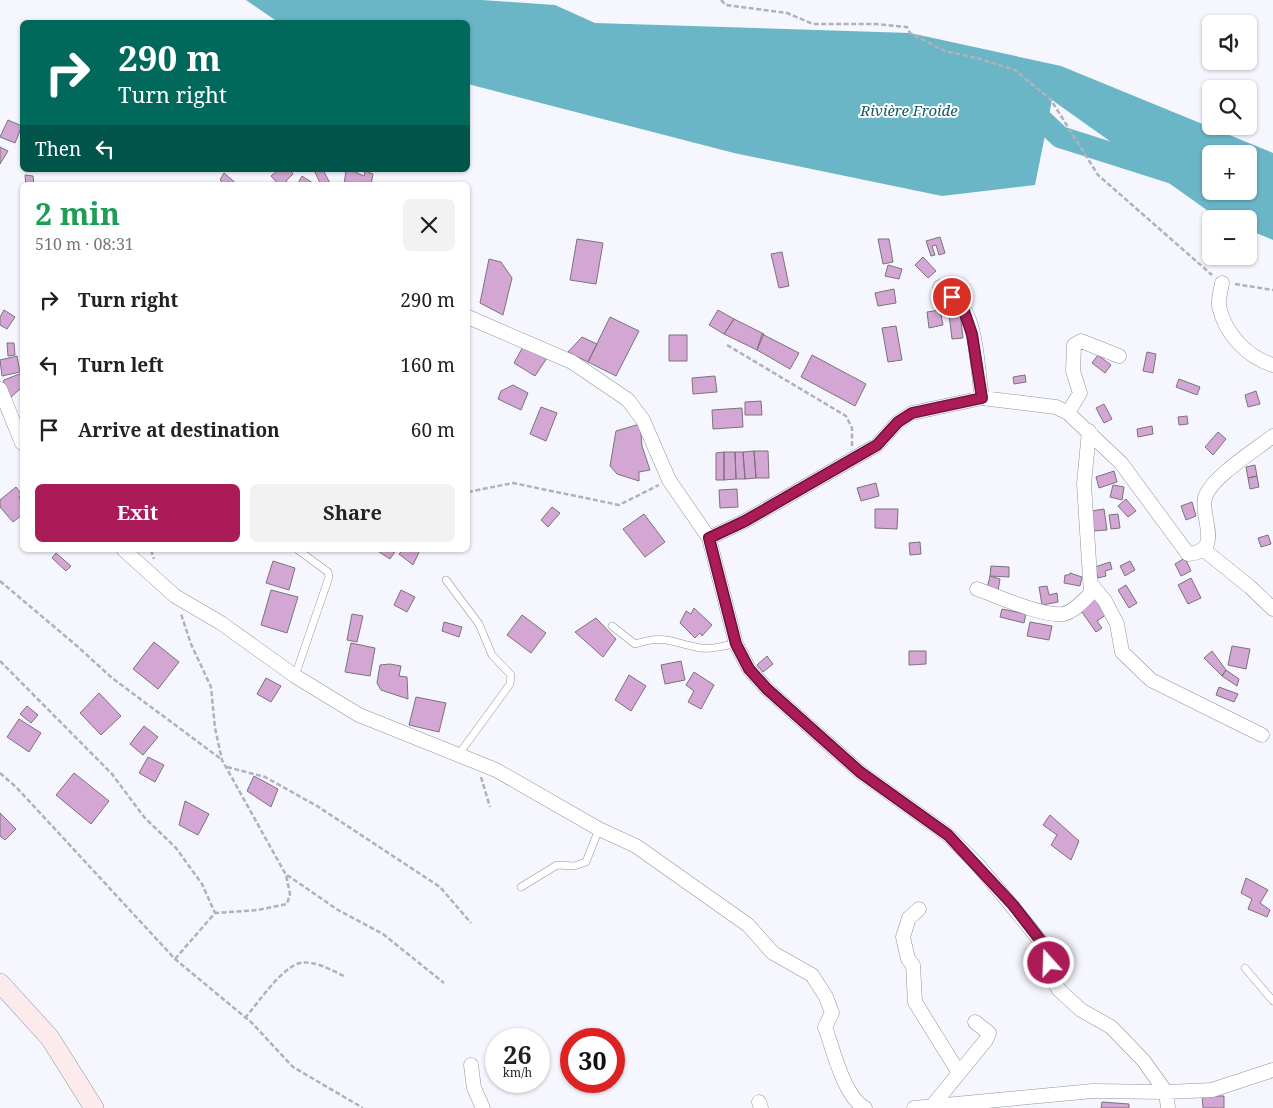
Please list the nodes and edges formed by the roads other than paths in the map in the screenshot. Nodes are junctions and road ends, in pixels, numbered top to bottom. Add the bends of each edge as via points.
1 (1222, 283) road end
2 (940, 287) dead end
3 (470, 318) edge
4 (1119, 356) dead end
5 (1273, 365) edge
6 (0, 389) edge
7 (982, 398) junction
8 (1068, 413) junction
9 (1089, 432) junction
10 (1273, 436) edge
11 (20, 438) edge
12 (709, 538) junction
13 (1204, 550) junction
14 (126, 552) edge
15 (301, 552) edge
16 (446, 580) dead end
17 (1091, 584) junction
18 (977, 589) dead end
19 (1273, 609) edge
20 (612, 626) dead end
21 (736, 644) junction
22 (295, 676) junction
23 (1262, 735) dead end
24 (459, 754) junction
25 (599, 828) junction
26 (521, 887) dead end
27 (920, 909) dead end
28 (1245, 968) dead end
29 (0, 983) edge
30 (1273, 1002) edge
31 (975, 1022) dead end
32 (471, 1066) dead end
33 (1273, 1070) edge
34 (959, 1073) junction
35 (1166, 1092) junction
36 (933, 1104) junction
37 (94, 1108) edge
38 (483, 1108) edge
39 (865, 1108) edge
40 (914, 1108) edge
41 (1168, 1108) edge

1 - 5 street via 1219,305 1228,327 1242,349
2 - 7 street via 963,308 967,317
3 - 12 street via 572,362 628,400 644,420 669,480
4 - 8 street via 1081,341 1074,345 1073,371 1080,393
6 - 11 street
7 - 8 street via 1056,407
7 - 12 street via 912,413 898,422 877,445 745,521
8 - 9 street
9 - 13 street via 1121,463 1188,554
9 - 17 street via 1084,484
10 - 13 street via 1208,490 1204,499 1208,542
12 - 21 street
13 - 19 street
14 - 22 street via 175,596 221,623
15 - 22 lane via 328,572 329,577
16 - 24 lane via 479,624 492,655 511,676 510,684
17 - 18 street via 1091,593 1064,614 1050,614
17 - 23 street via 1118,624 1122,652 1151,680
20 - 21 lane via 635,644 650,639 672,639 702,649
21 - 35 street via 749,669 767,689 860,772 948,835 978,865 1048,950 1051,976 1059,990 1081,1010 1111,1028 1143,1060
22 - 24 street via 359,715
24 - 25 street via 496,770
25 - 26 lane via 586,862 574,866 557,865
25 - 39 street via 644,852 748,925 773,954 812,975 832,1013 825,1027 838,1067 855,1103
27 - 34 street via 909,918 903,937 908,959 913,965 914,1002
28 - 30 lane
29 - 37 main road via 50,1038
31 - 34 street via 988,1033 986,1040
32 - 38 street via 474,1088
33 - 35 street via 1212,1090
34 - 36 street
35 - 36 street via 1093,1091
35 - 41 street
36 - 40 street

